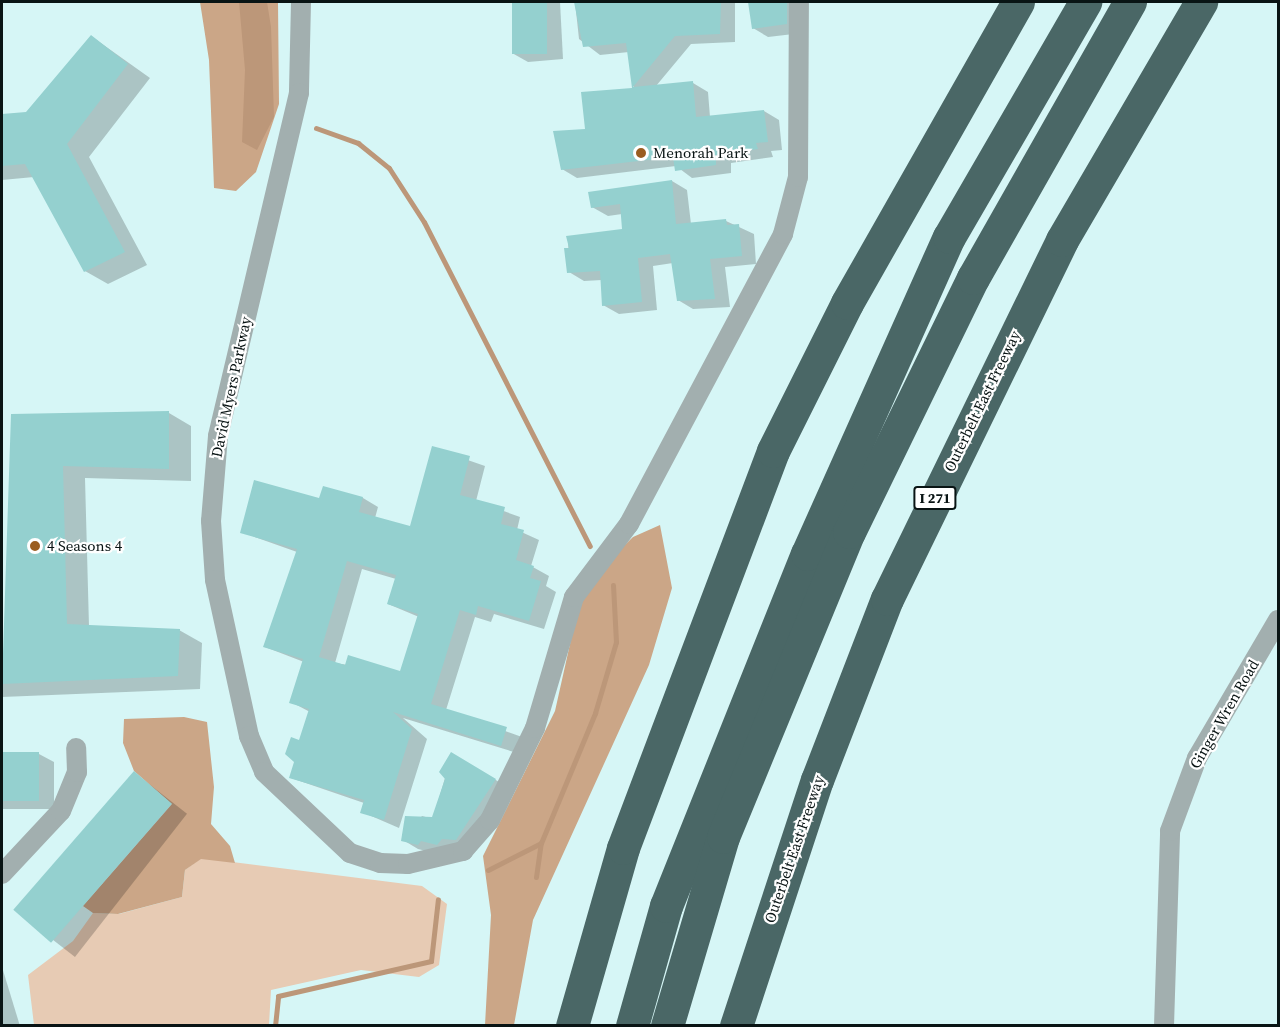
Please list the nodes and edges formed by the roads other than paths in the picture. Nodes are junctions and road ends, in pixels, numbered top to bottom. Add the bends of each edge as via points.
1 (301, 2) edge
2 (799, 2) edge
3 (994, 2) edge
4 (1018, 2) edge
5 (1085, 2) edge
6 (1130, 2) edge
7 (1201, 2) edge
8 (847, 303) junction
9 (1278, 620) edge
10 (76, 748) dead end
11 (2, 874) edge
12 (572, 1026) edge
13 (632, 1026) edge
14 (667, 1026) edge
15 (736, 1026) edge
16 (1164, 1026) edge

1 - 2 street, David Myers Parkway via 298,93 212,477 215,580 249,736 264,772 350,853 380,863 446,857 476,840 535,728 574,597 629,524 794,208
3 - 8 highway
4 - 8 highway
5 - 13 highway via 949,237 812,544 666,906
6 - 14 highway via 973,278 849,532 723,837
7 - 15 highway, Outerbelt East Freeway / I 271 via 1062,240 887,599 817,780
8 - 12 highway via 773,451 710,613 623,848
9 - 16 street, Ginger Wren Road via 1197,758 1173,822 1165,873
10 - 11 street via 77,772 62,811

